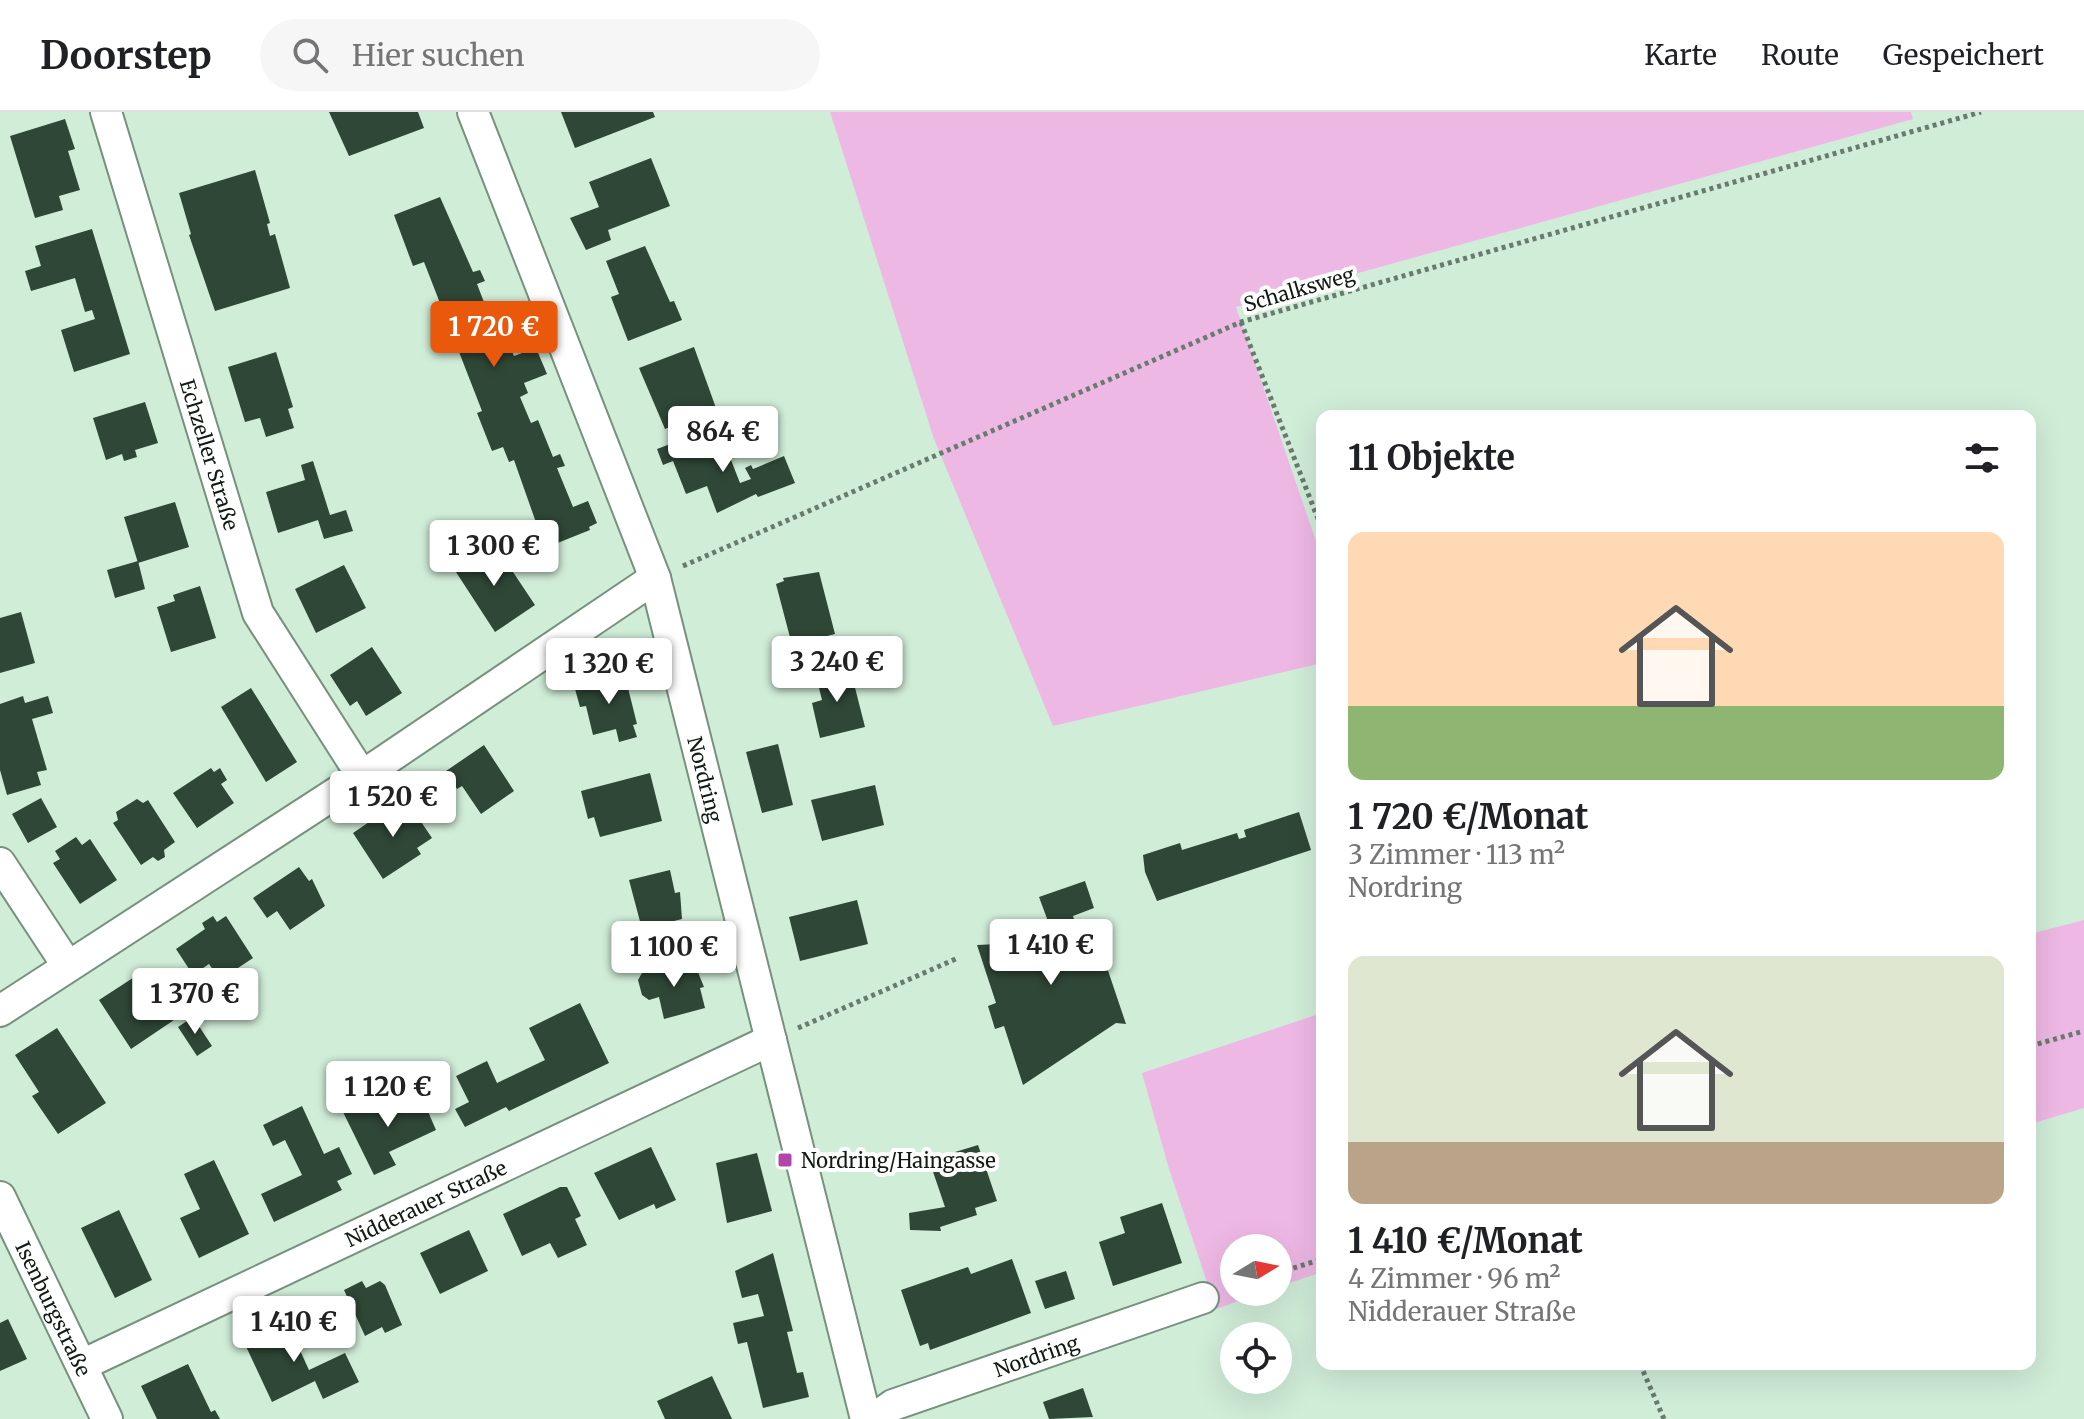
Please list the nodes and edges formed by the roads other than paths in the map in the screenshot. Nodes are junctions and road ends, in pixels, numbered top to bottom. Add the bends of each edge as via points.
1 (106, 112) edge
2 (473, 112) edge
3 (655, 578) junction
4 (362, 776) junction
5 (0, 863) edge
6 (67, 965) junction
7 (0, 1011) edge
8 (771, 1040) junction
9 (0, 1197) edge
10 (1203, 1298) dead end
11 (82, 1365) junction
12 (107, 1419) edge
13 (866, 1419) edge
14 (873, 1419) edge

1 - 4 street, Echzeller Straße via 258,613
2 - 3 street, Nordring
3 - 4 street
3 - 8 street, Nordring
4 - 6 street
5 - 6 street
6 - 7 street
8 - 11 street, Nidderauer Straße
8 - 13 street, Nordring
9 - 11 street, Isenburgstraße
10 - 14 street, Nordring via 893,1405
11 - 12 street, Isenburgstraße

